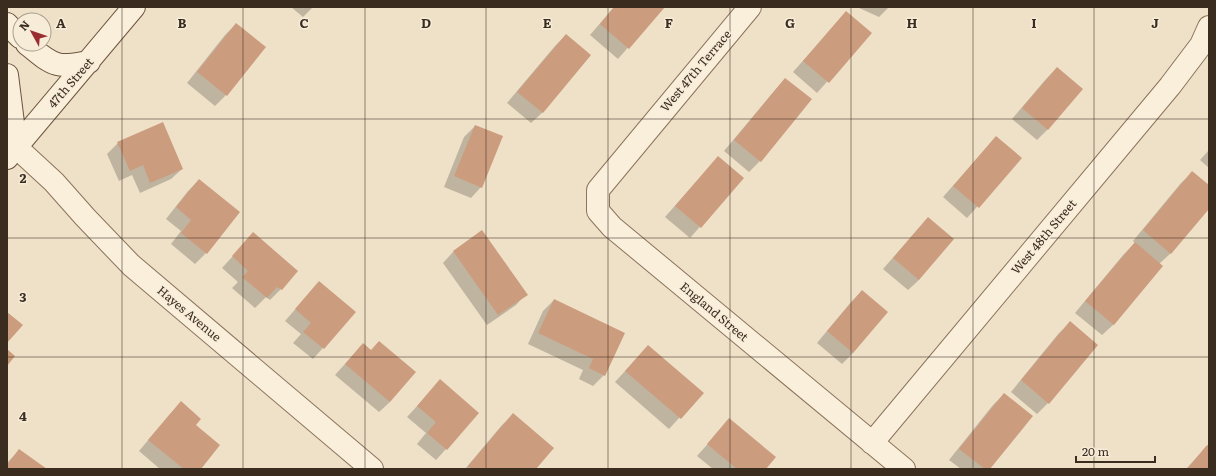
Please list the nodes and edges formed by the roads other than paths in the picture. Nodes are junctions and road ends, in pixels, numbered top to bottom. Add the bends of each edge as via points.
1 (134, 7) edge
2 (750, 7) edge
3 (1209, 27) edge
4 (37, 52) edge
5 (89, 62) junction
6 (7, 75) edge
7 (643, 136) joint
8 (12, 152) edge
9 (872, 443) junction
10 (372, 469) edge
11 (904, 469) edge

1 - 5 street, 47th Street
2 - 7 street, West 47th Terrace
3 - 9 street, West 48th Street via 1201,45 1170,86
4 - 5 street via 57,64
5 - 8 street, 47th Street
6 - 8 street
7 - 9 street, England Street via 598,190 598,211 612,227
8 - 10 street, Hayes Avenue via 54,182 131,265
9 - 11 street, England Street

